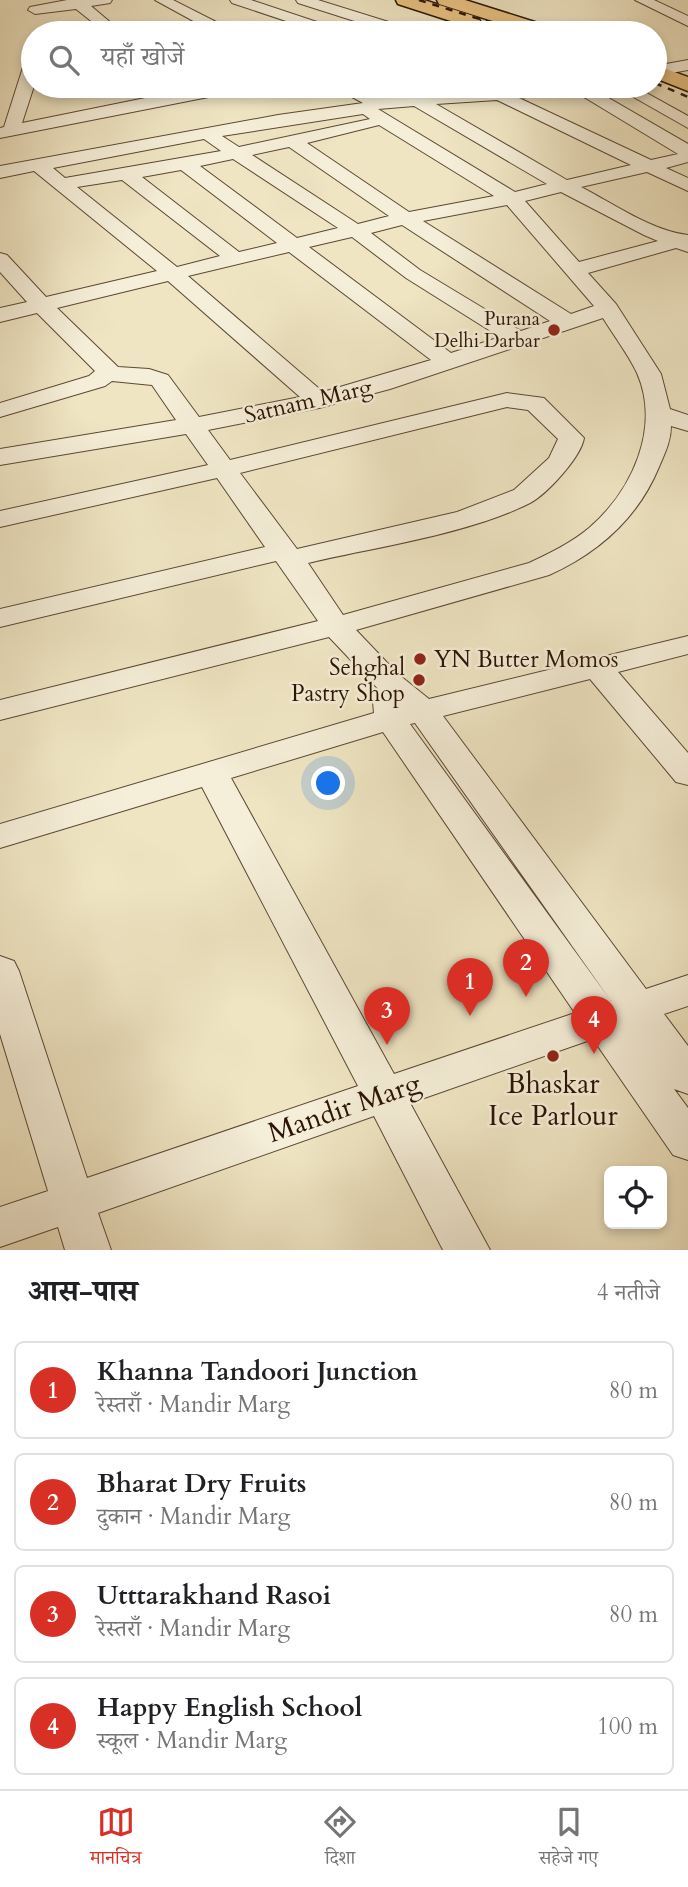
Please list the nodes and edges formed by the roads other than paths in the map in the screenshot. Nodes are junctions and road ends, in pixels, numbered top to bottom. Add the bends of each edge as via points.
1 (105, 0) edge
2 (162, 0) edge
3 (237, 0) edge
4 (303, 0) edge
5 (405, 0) edge
6 (446, 0) edge
7 (642, 0) edge
8 (76, 2) edge
9 (35, 10) dead end
10 (100, 21) edge
11 (205, 21) edge
12 (300, 21) edge
13 (369, 21) edge
14 (469, 21) edge
15 (512, 21) edge
16 (688, 22) edge
17 (667, 70) edge
18 (688, 85) edge
19 (667, 90) edge
20 (21, 95) edge
21 (151, 98) edge
22 (357, 98) edge
23 (459, 98) edge
24 (506, 98) edge
25 (596, 98) edge
26 (643, 98) edge
27 (663, 98) edge
28 (688, 98) edge
29 (418, 101) junction
30 (125, 108) junction
31 (688, 109) edge
32 (376, 111) junction
33 (688, 123) edge
34 (6, 132) edge
35 (206, 133) junction
36 (168, 141) junction
37 (292, 141) junction
38 (236, 153) junction
39 (688, 155) edge
40 (185, 164) junction
41 (39, 166) junction
42 (648, 166) junction
43 (0, 172) edge
44 (128, 175) junction
45 (62, 184) junction
46 (688, 185) edge
47 (564, 186) junction
48 (512, 198) junction
49 (407, 218) junction
50 (356, 231) junction
51 (684, 242) edge
52 (292, 246) junction
53 (0, 259) edge
54 (237, 260) junction
55 (574, 270) junction
56 (174, 275) junction
57 (42, 306) junction
58 (608, 309) junction
59 (0, 316) edge
60 (568, 322) junction
61 (517, 338) junction
62 (447, 360) junction
63 (107, 374) junction
64 (319, 401) junction
65 (1, 409) edge
66 (659, 413) junction
67 (688, 424) edge
68 (193, 425) junction
69 (7, 456) edge
70 (224, 469) junction
71 (0, 519) edge
72 (287, 555) junction
73 (0, 618) edge
74 (336, 626) junction
75 (688, 645) edge
76 (598, 669) junction
77 (0, 710) edge
78 (406, 715) junction
79 (212, 774) junction
80 (688, 774) edge
81 (0, 836) edge
82 (688, 990) edge
83 (3, 992) edge
84 (619, 1014) junction
85 (688, 1077) edge
86 (382, 1095) junction
87 (688, 1142) edge
88 (73, 1202) junction
89 (0, 1227) edge
90 (88, 1250) edge
91 (467, 1250) edge

1 - 8 street
2 - 11 street
3 - 12 street
4 - 13 street
5 - 14 main road
6 - 15 main road
7 - 16 street
8 - 9 street
8 - 10 street
17 - 18 main road
19 - 28 main road
20 - 34 street
21 - 30 street
22 - 32 street
23 - 29 street
24 - 42 street
25 - 39 street
26 - 33 street
27 - 31 street
29 - 32 street
29 - 47 street
30 - 34 street
30 - 36 street
32 - 35 street via 297,116
32 - 37 street
32 - 48 street
35 - 36 street
35 - 38 street
36 - 41 street
37 - 38 street
37 - 49 street
38 - 40 street
38 - 50 street
39 - 42 street
40 - 44 street
40 - 52 street
41 - 43 street
41 - 45 street
42 - 46 street
42 - 47 street
44 - 45 street
44 - 54 street
45 - 56 street
47 - 48 street
47 - 51 street
48 - 49 street
48 - 55 street
49 - 50 street
49 - 60 street via 471,264
50 - 52 street
50 - 61 street via 413,274
51 - 55 street
52 - 54 street
52 - 62 street
53 - 57 street
54 - 56 street
55 - 58 street
56 - 57 street
56 - 64 street
57 - 59 street
57 - 63 street
58 - 60 street, Satnam Marg
58 - 66 street via 649,374
60 - 61 street, Satnam Marg
61 - 62 street, Satnam Marg
62 - 64 street, Satnam Marg
63 - 65 street via 97,381
63 - 68 street via 160,380
64 - 68 street, Satnam Marg
65 - 69 street
66 - 67 street
66 - 74 street via 658,439 636,491 600,533 568,556 539,569
68 - 69 street, Satnam Marg
68 - 70 street
70 - 71 street
70 - 72 street
70 - 72 street via 507,400 535,403 571,438 558,463 523,496 466,518
72 - 73 street
72 - 74 street
74 - 77 street
74 - 78 street via 387,681
75 - 76 street
76 - 78 street
76 - 80 street
78 - 79 street
78 - 84 street
79 - 81 street
79 - 86 street
82 - 84 street, Mandir Marg
83 - 88 street
84 - 85 street
84 - 86 street, Mandir Marg
84 - 87 street
86 - 88 street, Mandir Marg
86 - 91 street
88 - 89 street, Mandir Marg
88 - 90 street

